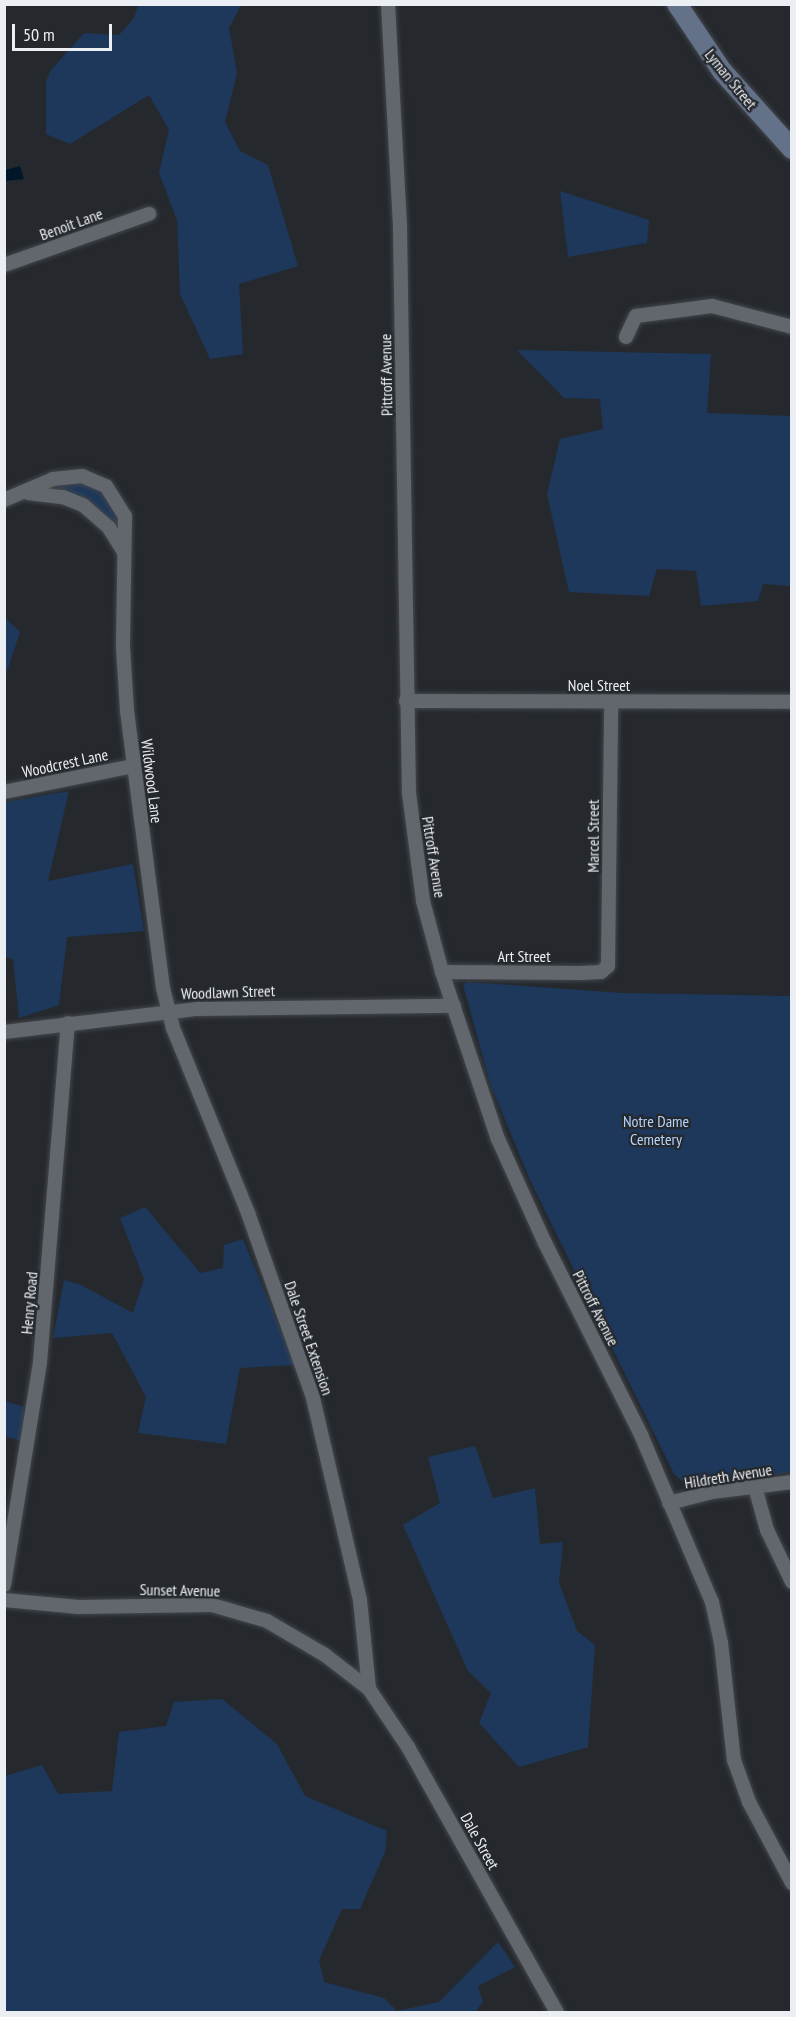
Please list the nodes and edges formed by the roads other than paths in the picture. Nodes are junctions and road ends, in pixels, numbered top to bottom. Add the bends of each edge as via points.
1 (388, 4) edge
2 (677, 4) edge
3 (792, 149) edge
4 (149, 214) dead end
5 (4, 265) edge
6 (792, 327) edge
7 (626, 337) dead end
8 (25, 493) junction
9 (4, 500) edge
10 (124, 552) junction
11 (406, 701) junction
12 (610, 702) junction
13 (792, 702) edge
14 (133, 766) junction
15 (4, 792) edge
16 (604, 969) joint
17 (442, 972) junction
18 (453, 1006) junction
19 (168, 1011) junction
20 (68, 1023) junction
21 (4, 1032) edge
22 (792, 1482) edge
23 (755, 1487) junction
24 (669, 1503) junction
25 (792, 1582) edge
26 (4, 1585) edge
27 (4, 1600) edge
28 (369, 1689) junction
29 (792, 1883) edge
30 (557, 2013) edge

1 - 11 street, Pittroff Avenue via 401,282
2 - 3 main road, Lyman Street via 722,71
4 - 5 street, Benoit Lane
6 - 7 street via 712,306 636,316
8 - 9 street, Wildwood Lane
8 - 10 street, Wildwood Lane via 63,497 83,505 109,528
8 - 10 street, Wildwood Lane via 71,475 99,481 113,492 122,507 126,526
10 - 14 street, Wildwood Lane via 123,647
11 - 12 street, Noel Street
11 - 17 street, Pittroff Avenue via 412,837
12 - 13 street, Noel Street
12 - 16 street, Marcel Street via 610,953
14 - 15 street, Woodcrest Lane
14 - 19 street, Wildwood Lane
16 - 17 street, Art Street via 581,973
17 - 18 street, Pittroff Avenue
18 - 19 street, Woodlawn Street via 321,1005
18 - 24 street, Pittroff Avenue via 506,1158 621,1393
19 - 20 street, Woodlawn Street
19 - 28 street, Dale Street Extension via 248,1213 311,1390 360,1600
20 - 21 street, Woodlawn Street
20 - 26 street, Henry Road via 40,1362
22 - 23 street, Hildreth Avenue
23 - 24 street, Hildreth Avenue
23 - 25 street via 767,1530
24 - 29 street, Pittroff Avenue via 711,1602 737,1769 749,1802
27 - 28 street, Sunset Avenue via 62,1606 227,1607 292,1634
28 - 30 street, Dale Street via 428,1781

